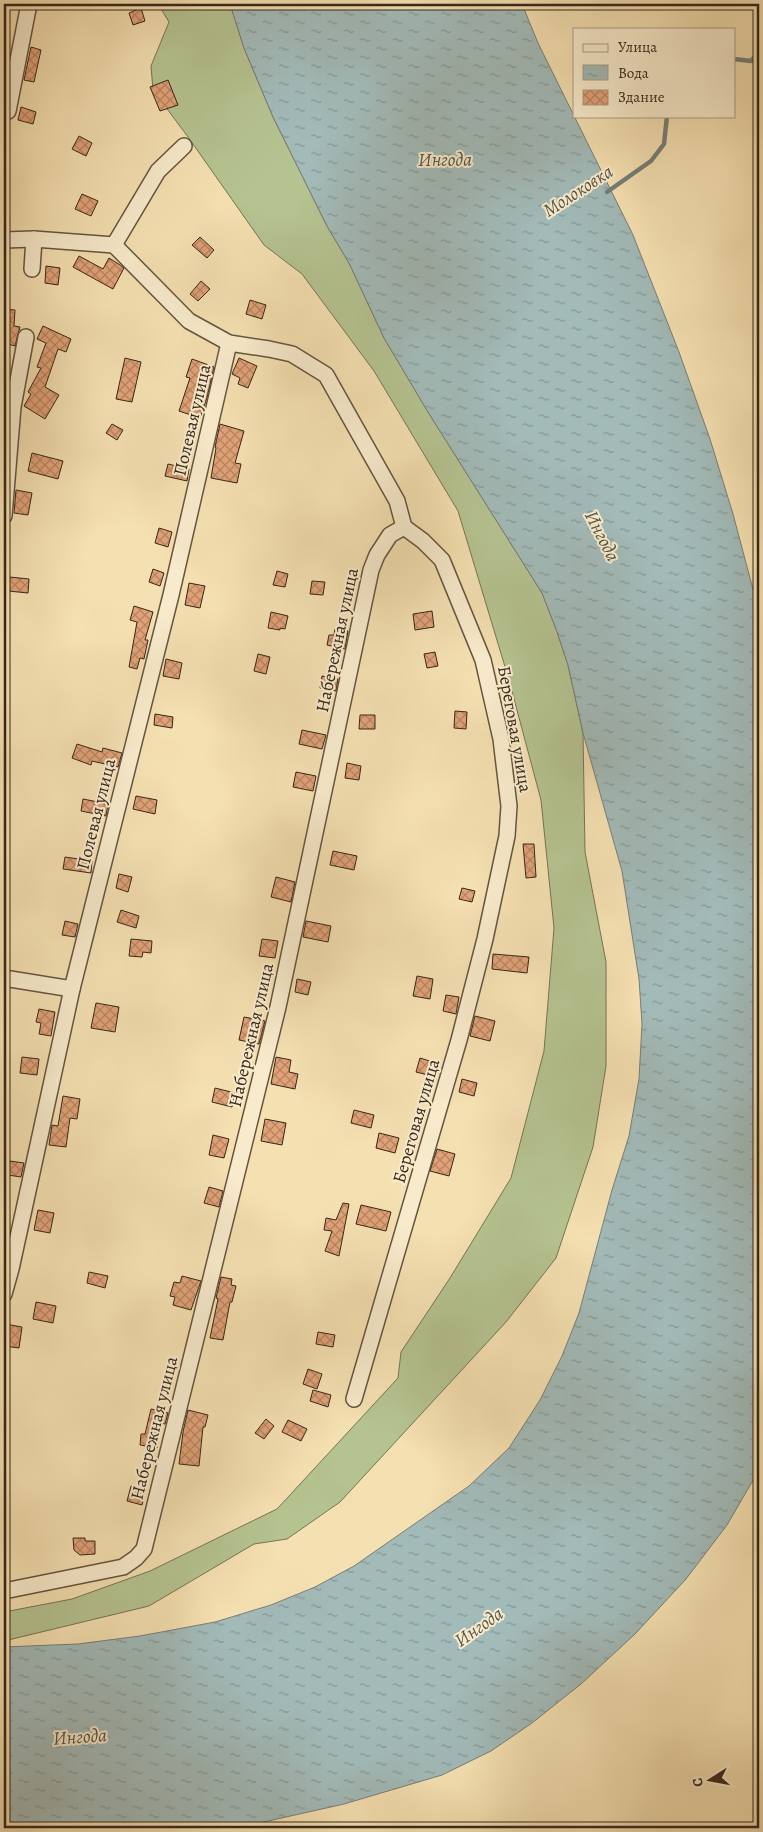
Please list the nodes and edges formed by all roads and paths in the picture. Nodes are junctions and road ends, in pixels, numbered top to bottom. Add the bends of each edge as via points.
1 (29, 4) edge
2 (8, 111) dead end
3 (184, 146) dead end
4 (34, 239) junction
5 (4, 240) edge
6 (114, 245) junction
7 (32, 269) dead end
8 (26, 337) dead end
9 (229, 343) junction
10 (4, 516) edge
11 (404, 527) junction
12 (4, 978) edge
13 (72, 989) junction
14 (4, 1294) edge
15 (354, 1400) dead end
16 (4, 1591) edge

1 - 2 street
3 - 6 street via 158,172
4 - 5 street
4 - 6 street
4 - 7 street
6 - 9 street via 189,321
8 - 10 street via 13,407
9 - 11 street via 292,354 326,375 397,501
9 - 13 street, Полевая улица
11 - 15 street, Береговая улица via 424,541 442,560 483,660 501,739 509,806 507,836 485,939 459,1040
11 - 16 street, Набережная улица via 390,535 371,570 278,1007 144,1548 122,1567
12 - 13 street
13 - 14 street, Полевая улица

